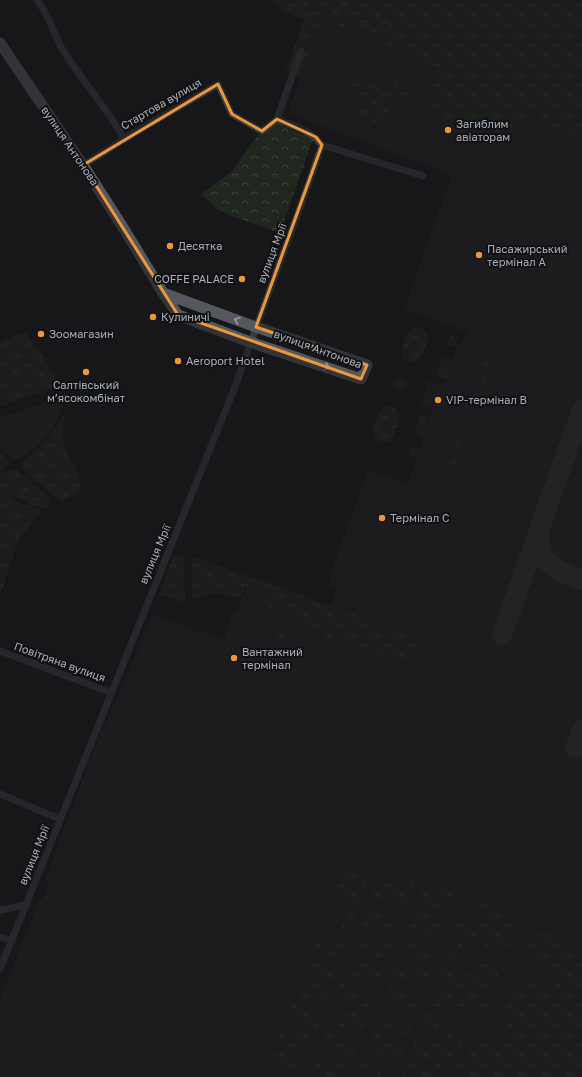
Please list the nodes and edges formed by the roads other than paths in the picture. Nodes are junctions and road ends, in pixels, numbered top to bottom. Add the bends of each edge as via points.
1 (38, 0) edge
2 (0, 43) edge
3 (301, 50) dead end
4 (277, 119) junction
5 (124, 139) junction
6 (322, 145) junction
7 (83, 165) junction
8 (423, 176) dead end
9 (162, 293) junction
10 (256, 327) junction
11 (250, 342) junction
12 (0, 651) edge
13 (112, 692) junction
14 (0, 794) edge
15 (60, 819) junction
16 (27, 904) junction
17 (0, 909) edge
18 (0, 937) edge
19 (12, 941) junction
20 (0, 969) edge

1 - 5 street via 61,47
2 - 7 main road, вулиця Антонова
3 - 4 street
4 - 5 street, Стартова вулиця via 262,131 232,114 218,84
4 - 6 street via 316,136
5 - 7 street, Стартова вулиця
6 - 8 street
6 - 10 street, вулиця Мрії
7 - 9 main road, вулиця Антонова
10 -> 9 main road, вулиця Антонова
9 - 11 main road, вулиця Антонова via 178,315
10 - 11 street, вулиця Мрії
11 -> 10 main road, вулиця Антонова via 361,379 366,365
11 - 13 street, вулиця Мрії via 217,433
12 - 13 street, Повітряна вулиця
13 - 15 street, вулиця Мрії
14 - 15 street
15 - 16 street, вулиця Мрії
16 - 17 street
16 - 19 street, вулиця Мрії
18 - 19 street
19 - 20 street, вулиця Мрії

